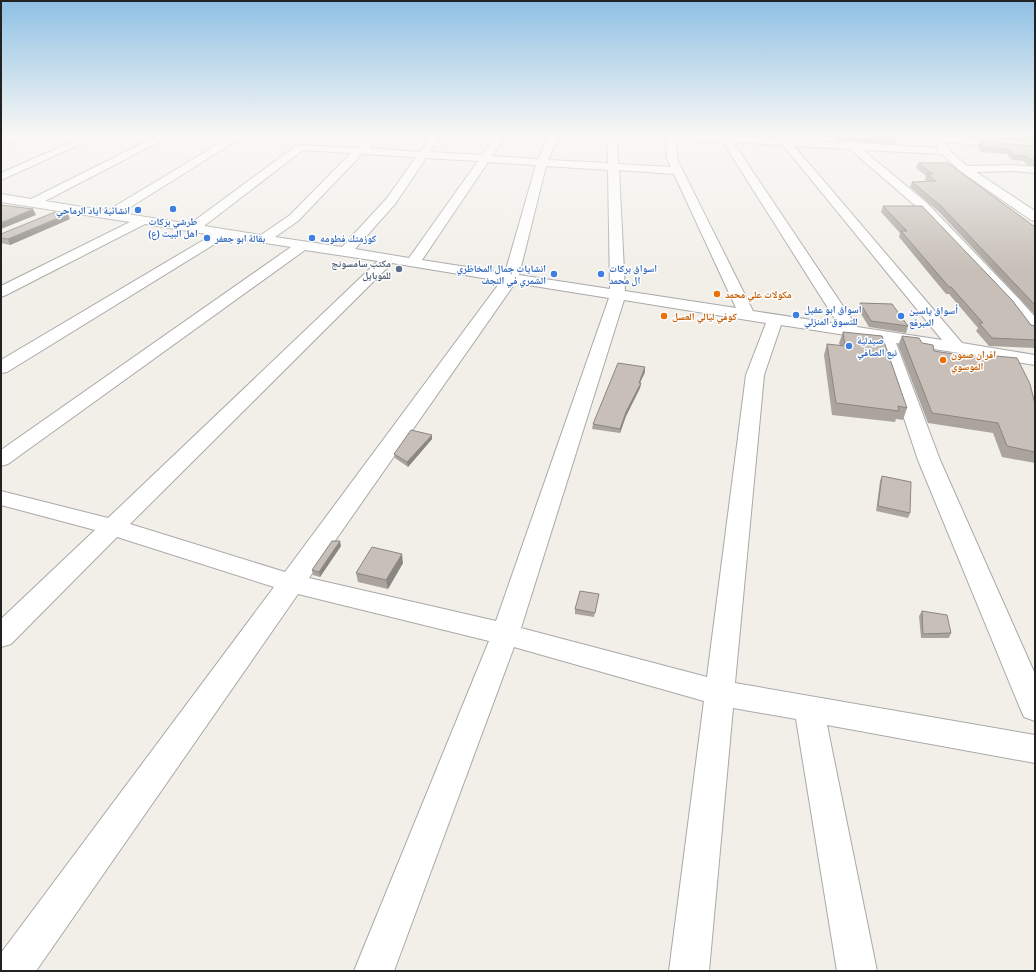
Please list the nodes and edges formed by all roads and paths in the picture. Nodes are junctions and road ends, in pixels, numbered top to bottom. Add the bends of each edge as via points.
1 (79, 179) edge
2 (168, 179) edge
3 (258, 179) edge
4 (332, 179) edge
5 (406, 179) edge
6 (470, 179) edge
7 (537, 179) edge
8 (613, 179) edge
9 (681, 179) edge
10 (752, 179) edge
11 (819, 179) edge
12 (894, 179) edge
13 (979, 179) edge
14 (1, 198) edge
15 (32, 203) junction
16 (1035, 203) edge
17 (1017, 205) junction
18 (66, 208) junction
19 (109, 215) junction
20 (44, 217) edge
21 (1035, 217) edge
22 (144, 220) junction
23 (193, 228) junction
24 (224, 233) junction
25 (264, 239) junction
26 (304, 245) junction
27 (345, 252) junction
28 (388, 259) junction
29 (413, 262) junction
30 (511, 278) junction
31 (1, 292) edge
32 (618, 295) junction
33 (747, 315) junction
34 (775, 319) junction
35 (1035, 328) edge
36 (851, 331) junction
37 (885, 337) junction
38 (957, 348) junction
39 (1028, 359) edge
40 (1, 368) edge
41 (1035, 377) edge
42 (1, 460) edge
43 (1, 498) edge
44 (112, 527) junction
45 (291, 583) junction
46 (505, 634) junction
47 (1, 636) edge
48 (720, 693) junction
49 (1035, 708) edge
50 (809, 709) junction
51 (1035, 749) edge
52 (12, 971) edge
53 (374, 971) edge
54 (689, 971) edge
55 (856, 971) edge

1 - 15 street
2 - 19 street
3 - 23 street
4 - 25 street via 294,218
5 - 27 street via 391,201
6 - 29 street
7 - 30 street
8 - 32 street
9 - 33 street
10 - 36 street
11 - 38 street
12 - 35 street via 1016,303
13 - 17 street
14 - 15 street
15 - 18 street
16 - 17 street
17 - 21 street
18 - 19 street
18 - 20 street
19 - 22 street
22 - 23 street
22 - 31 street
23 - 24 street
24 - 25 street
24 - 40 street
25 - 26 street
26 - 27 street
26 - 42 street
27 - 28 street
28 - 29 street
28 - 44 street
29 - 30 street
30 - 32 street
30 - 45 street
32 - 33 street
32 - 46 street
33 - 34 street
34 - 36 street
34 - 48 street via 756,375
36 - 37 street
37 - 38 street
37 - 49 street via 929,460
38 - 39 street
39 - 41 street
43 - 44 street
44 - 45 street
44 - 47 street
45 - 46 street
45 - 52 street
46 - 48 street
46 - 53 street
48 - 50 street
48 - 54 street
50 - 51 street
50 - 55 street

